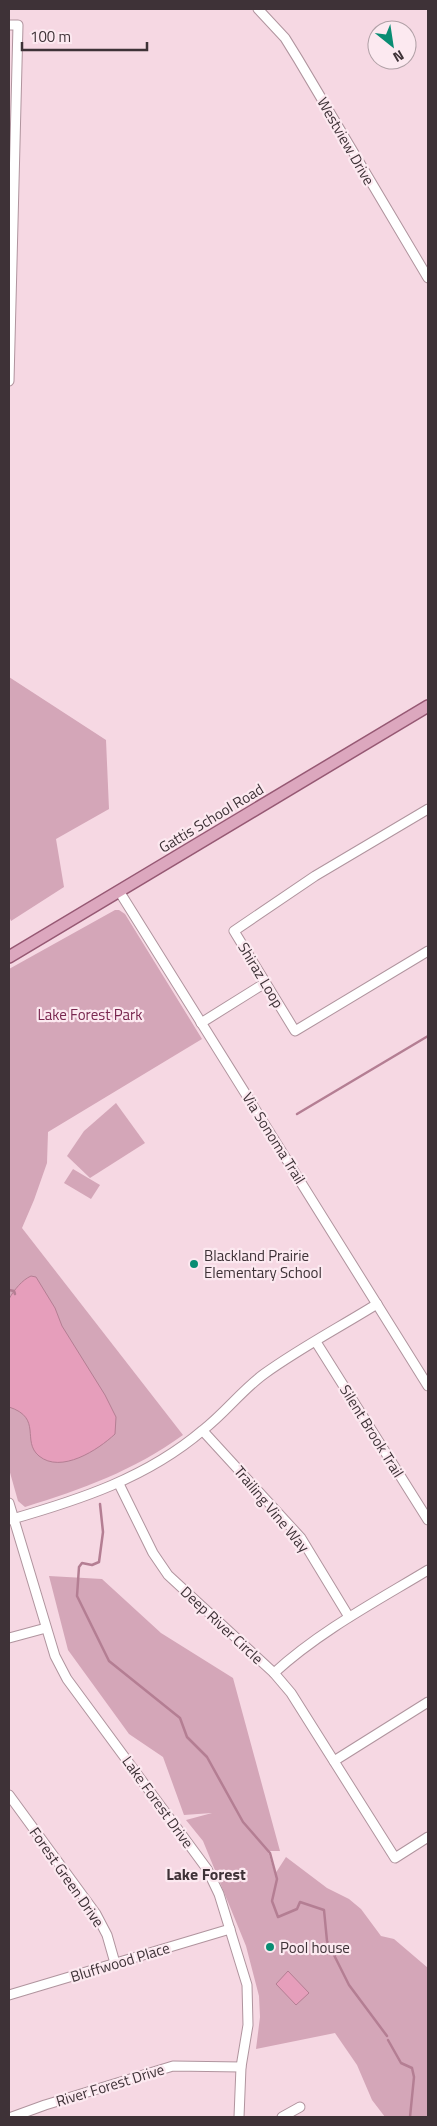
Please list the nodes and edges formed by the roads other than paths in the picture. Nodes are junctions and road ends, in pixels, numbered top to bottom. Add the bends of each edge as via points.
1 (258, 9) edge
2 (9, 25) edge
3 (428, 278) edge
4 (9, 380) edge
5 (428, 706) edge
6 (428, 809) edge
7 (119, 891) junction
8 (428, 951) edge
9 (9, 957) edge
10 (265, 983) junction
11 (202, 1023) junction
12 (377, 1304) junction
13 (316, 1342) junction
14 (428, 1386) edge
15 (203, 1431) junction
16 (119, 1484) junction
17 (9, 1502) edge
18 (11, 1519) edge
19 (428, 1520) edge
20 (428, 1570) edge
21 (349, 1617) junction
22 (46, 1628) junction
23 (9, 1638) edge
24 (274, 1673) junction
25 (428, 1702) edge
26 (334, 1761) junction
27 (9, 1795) edge
28 (428, 1837) edge
29 (230, 1929) junction
30 (115, 1963) junction
31 (9, 1994) edge
32 (241, 2067) junction
33 (300, 2108) dead end
34 (12, 2117) edge
35 (239, 2117) edge
36 (282, 2117) edge

1 - 3 street, Westview Drive via 285,38
2 - 4 street via 18,25
5 - 7 main road, Gattis School Road
6 - 10 street, Shiraz Loop via 314,876 234,931
7 - 9 main road, Gattis School Road
7 - 11 street, Via Sonoma Trail
8 - 10 street, Shiraz Loop via 295,1031
10 - 11 street
11 - 12 street, Via Sonoma Trail
12 - 13 street
12 - 14 street, Via Sonoma Trail
13 - 15 street via 264,1374
13 - 19 street, Silent Brook Trail
15 - 16 street via 164,1460
15 - 21 street, Trailing Vine Way via 301,1538
16 - 18 street
16 - 24 street, Deep River Circle via 153,1553 168,1575
17 - 18 street, Lake Forest Drive
18 - 22 street, Lake Forest Drive
20 - 21 street
21 - 24 street via 300,1649
22 - 23 street
22 - 29 street, Lake Forest Drive via 67,1679 207,1869
24 - 26 street, Deep River Circle via 292,1692
25 - 26 street
26 - 28 street, Deep River Circle via 395,1858
27 - 30 street, Forest Green Drive via 96,1914 107,1935
29 - 30 street, Bluffwood Place
29 - 32 street, Lake Forest Drive via 247,1985 248,2025
30 - 31 street, Bluffwood Place
32 - 34 street, River Forest Drive via 173,2066
32 - 35 street, Lake Forest Drive
33 - 36 street

